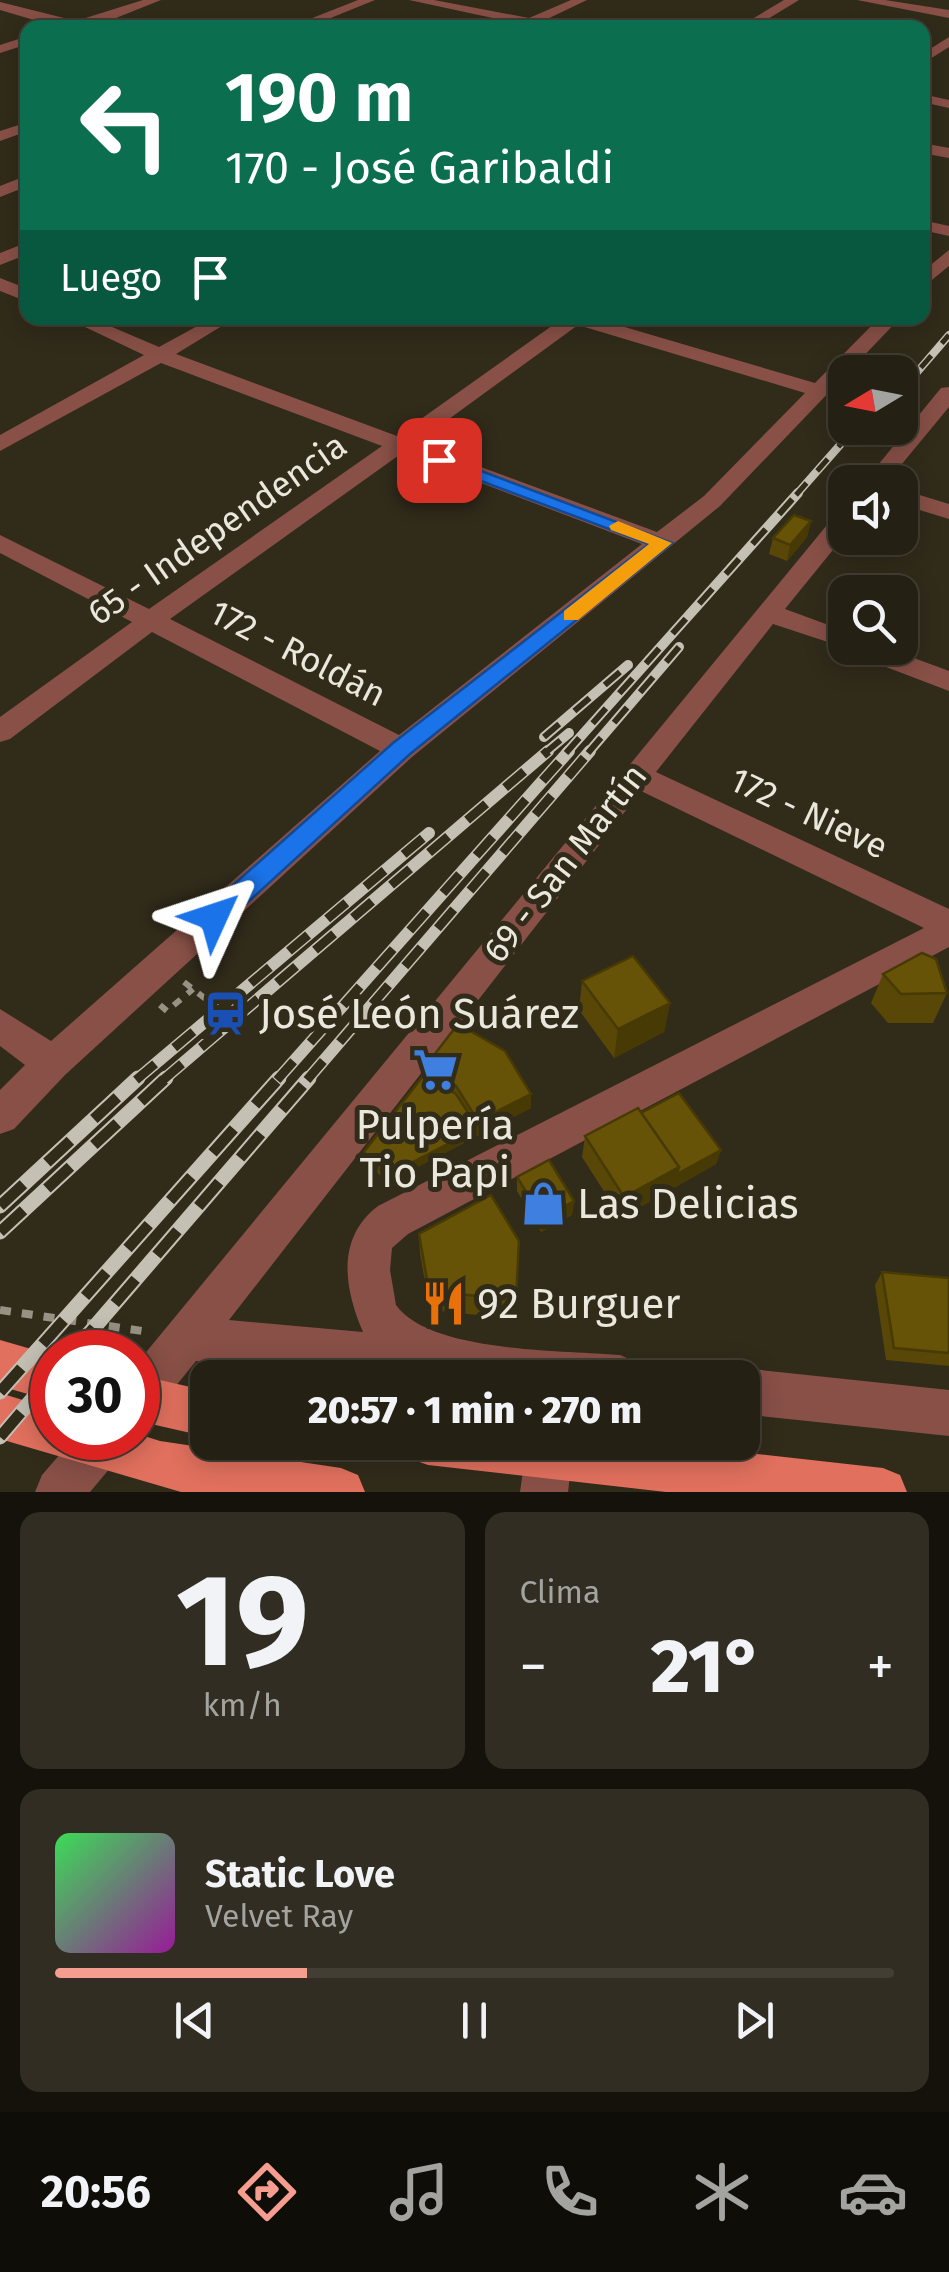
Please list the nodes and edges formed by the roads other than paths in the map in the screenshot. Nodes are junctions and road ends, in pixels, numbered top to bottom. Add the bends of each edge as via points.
1 (154, 0) edge
2 (369, 0) edge
3 (415, 0) edge
4 (581, 0) edge
5 (793, 0) edge
6 (864, 0) edge
7 (0, 6) edge
8 (949, 14) edge
9 (54, 20) edge
10 (95, 20) edge
11 (315, 20) edge
12 (503, 20) edge
13 (536, 20) edge
14 (757, 20) edge
15 (949, 255) edge
16 (930, 275) edge
17 (92, 325) edge
18 (214, 325) edge
19 (565, 325) edge
20 (599, 325) edge
21 (883, 325) edge
22 (160, 355) junction
23 (821, 391) junction
24 (949, 392) edge
25 (0, 444) edge
26 (401, 446) junction
27 (890, 465) edge
28 (918, 502) edge
29 (949, 512) edge
30 (828, 540) edge
31 (0, 543) edge
32 (663, 543) junction
33 (768, 612) junction
34 (150, 618) junction
35 (828, 635) edge
36 (907, 665) edge
37 (949, 681) edge
38 (0, 732) edge
39 (402, 749) junction
40 (634, 775) junction
41 (949, 927) edge
42 (0, 1025) edge
43 (52, 1063) junction
44 (0, 1116) edge
45 (186, 1338) junction
46 (429, 1360) edge
47 (447, 1360) edge
48 (0, 1363) edge
49 (160, 1370) edge
50 (30, 1372) edge
51 (760, 1392) edge
52 (160, 1403) edge
53 (190, 1410) edge
54 (949, 1412) edge
55 (0, 1416) edge
56 (30, 1425) edge
57 (86, 1460) edge
58 (146, 1460) edge
59 (548, 1460) edge
60 (591, 1460) edge
61 (640, 1460) edge
62 (59, 1492) edge
63 (341, 1492) edge
64 (544, 1492) edge
65 (643, 1492) edge
66 (882, 1492) edge

1 - 10 street
2 - 11 street
3 - 12 street
4 - 13 street
5 - 14 street
6 - 8 street
7 - 9 street
15 - 16 street
17 - 22 street
18 - 22 street
19 - 26 street, 65 - Independencia
20 - 23 street
21 - 23 street
22 - 25 street
22 - 26 street
23 - 32 street
24 - 27 street
26 - 32 street
26 - 34 street, 65 - Independencia
28 - 29 street
30 - 33 street, 69 - San Martín
31 - 34 street, 172 - Roldán
32 - 39 street
33 - 35 street
33 - 40 street, 69 - San Martín
34 - 38 street, 65 - Independencia
34 - 39 street, 172 - Roldán
36 - 37 street
39 - 43 street
40 - 41 street, 172 - Nieve
40 - 45 street, 69 - San Martín
41 - 47 street via 376,1234 369,1253 375,1312 387,1330
42 - 43 street
43 - 44 street
45 - 46 street
45 - 49 street, 69 - San Martín
48 - 50 main road
51 - 54 street
52 - 53 main road
55 - 56 main road
57 - 62 street
58 - 63 main road
59 - 64 street
60 - 66 main road
61 - 65 street

